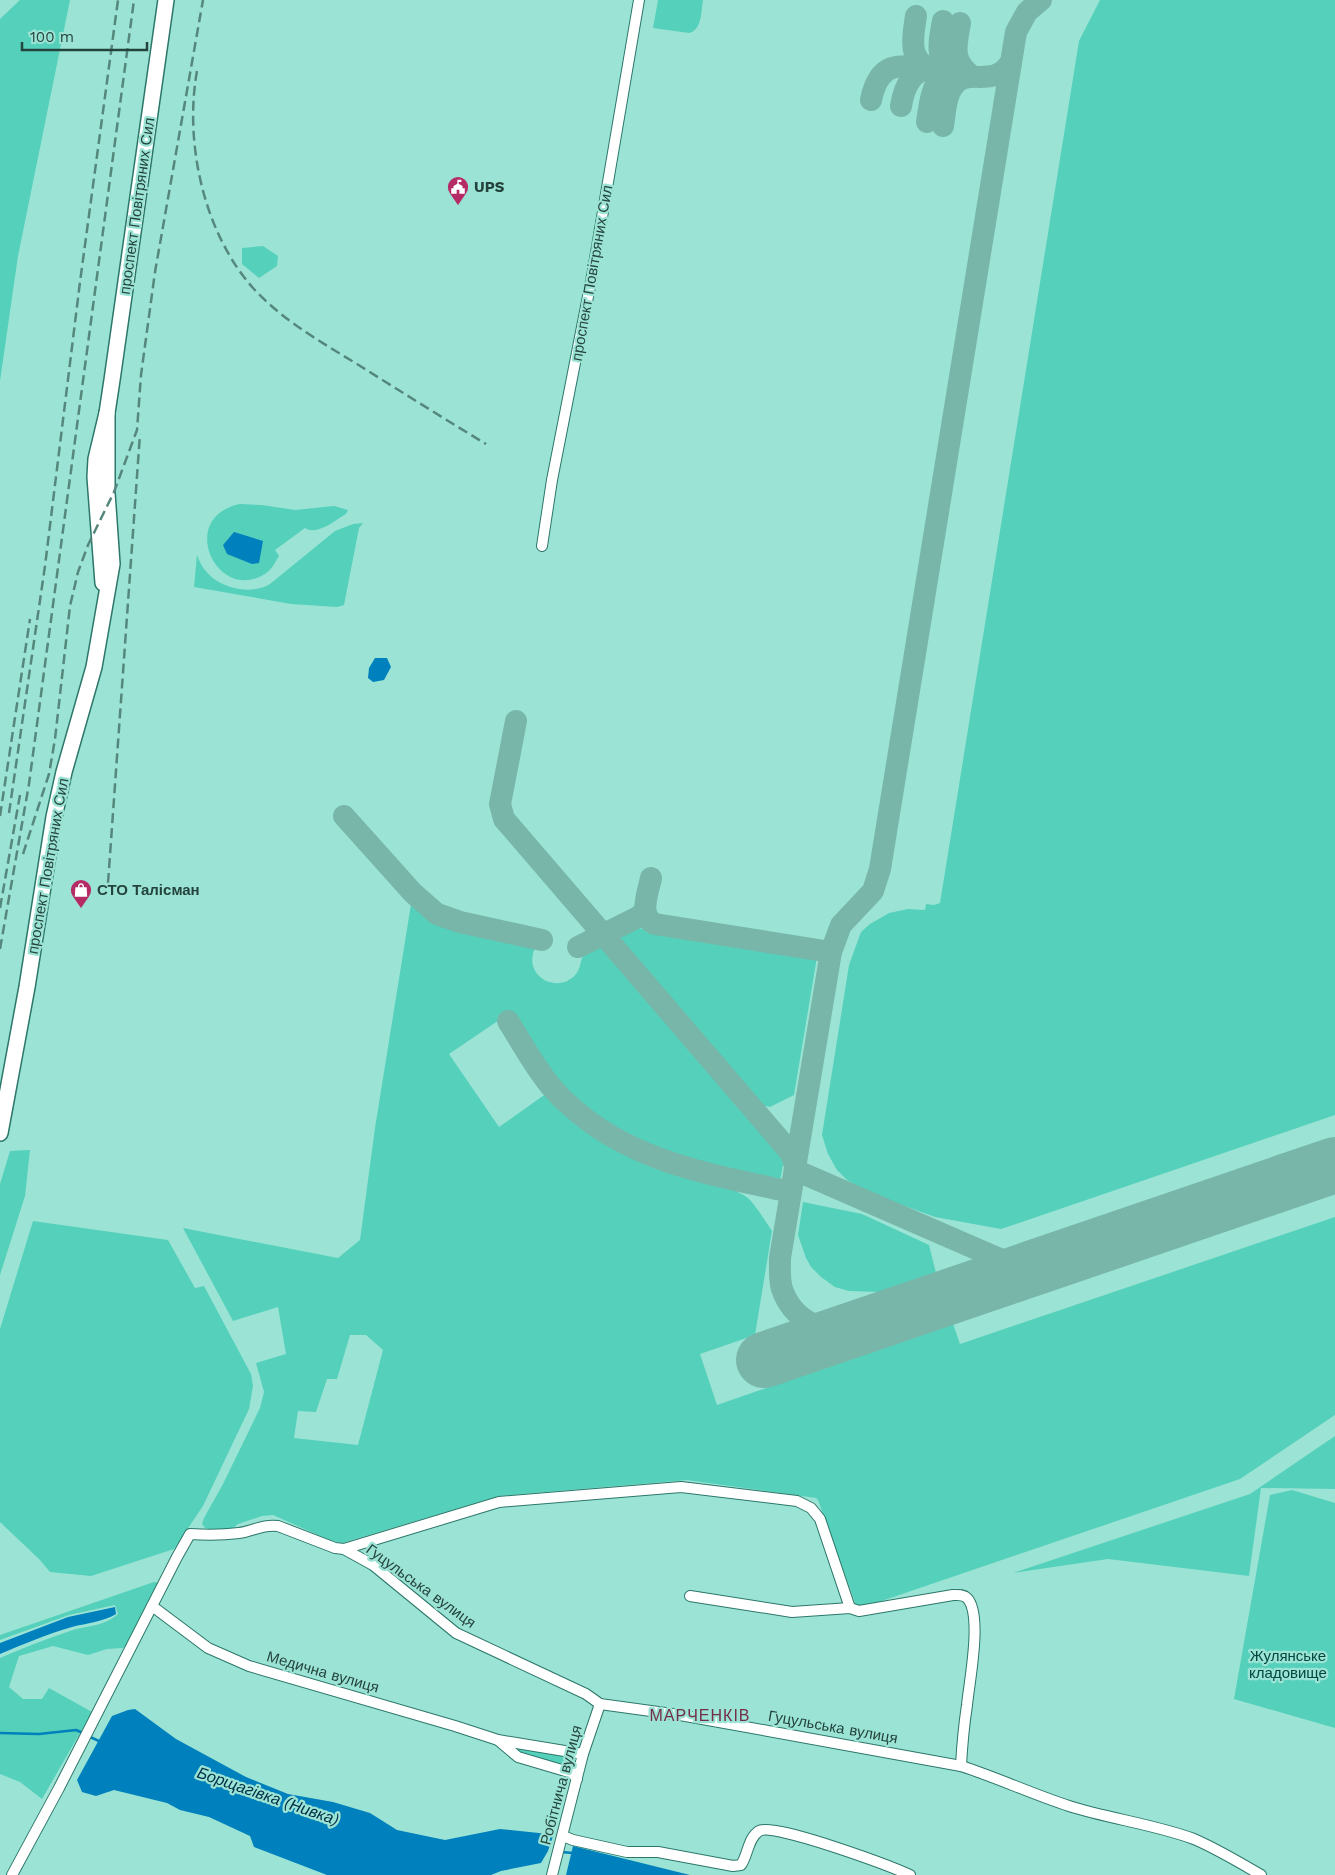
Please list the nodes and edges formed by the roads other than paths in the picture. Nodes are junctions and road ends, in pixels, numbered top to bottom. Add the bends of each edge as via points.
1 (166, 0) edge
2 (639, 0) edge
3 (542, 546) dead end
4 (0, 1133) edge
5 (344, 1549) junction
6 (690, 1596) dead end
7 (152, 1606) junction
8 (850, 1608) junction
9 (600, 1704) junction
10 (498, 1740) junction
11 (583, 1754) junction
12 (962, 1766) junction
13 (577, 1779) junction
14 (563, 1836) junction
15 (12, 1875) edge
16 (552, 1875) edge
17 (910, 1875) edge
18 (1261, 1875) edge

1 - 4 main road, проспект Повітряних Сил via 107,413 96,459 105,602 94,667 54,816
2 - 3 street, проспект Повітряних Сил
5 - 7 street, Гуцульська вулиця via 270,1525 240,1533 190,1534
5 - 8 street via 499,1502 681,1486 797,1501 811,1508 820,1519
5 - 9 street, Гуцульська вулиця via 373,1565 456,1633 586,1694
6 - 8 street via 792,1612
7 - 10 street, Медична вулиця via 208,1648 249,1666
7 - 15 street
8 - 12 street via 859,1611 961,1594 967,1597 973,1614 974,1647
9 - 11 street, Робітнича вулиця
9 - 12 street, Гуцульська вулиця via 680,1715
10 - 11 street, Медична вулиця
10 - 13 street, Медична вулиця via 518,1757 572,1773
11 - 13 street, Робітнича вулиця
12 - 18 street, Гуцульська вулиця via 1030,1793 1194,1840
13 - 14 street, Робітнича вулиця
14 - 16 street, Робітнича вулиця
14 - 17 street via 627,1852 658,1852 733,1866 741,1865 752,1838 764,1828 872,1859

